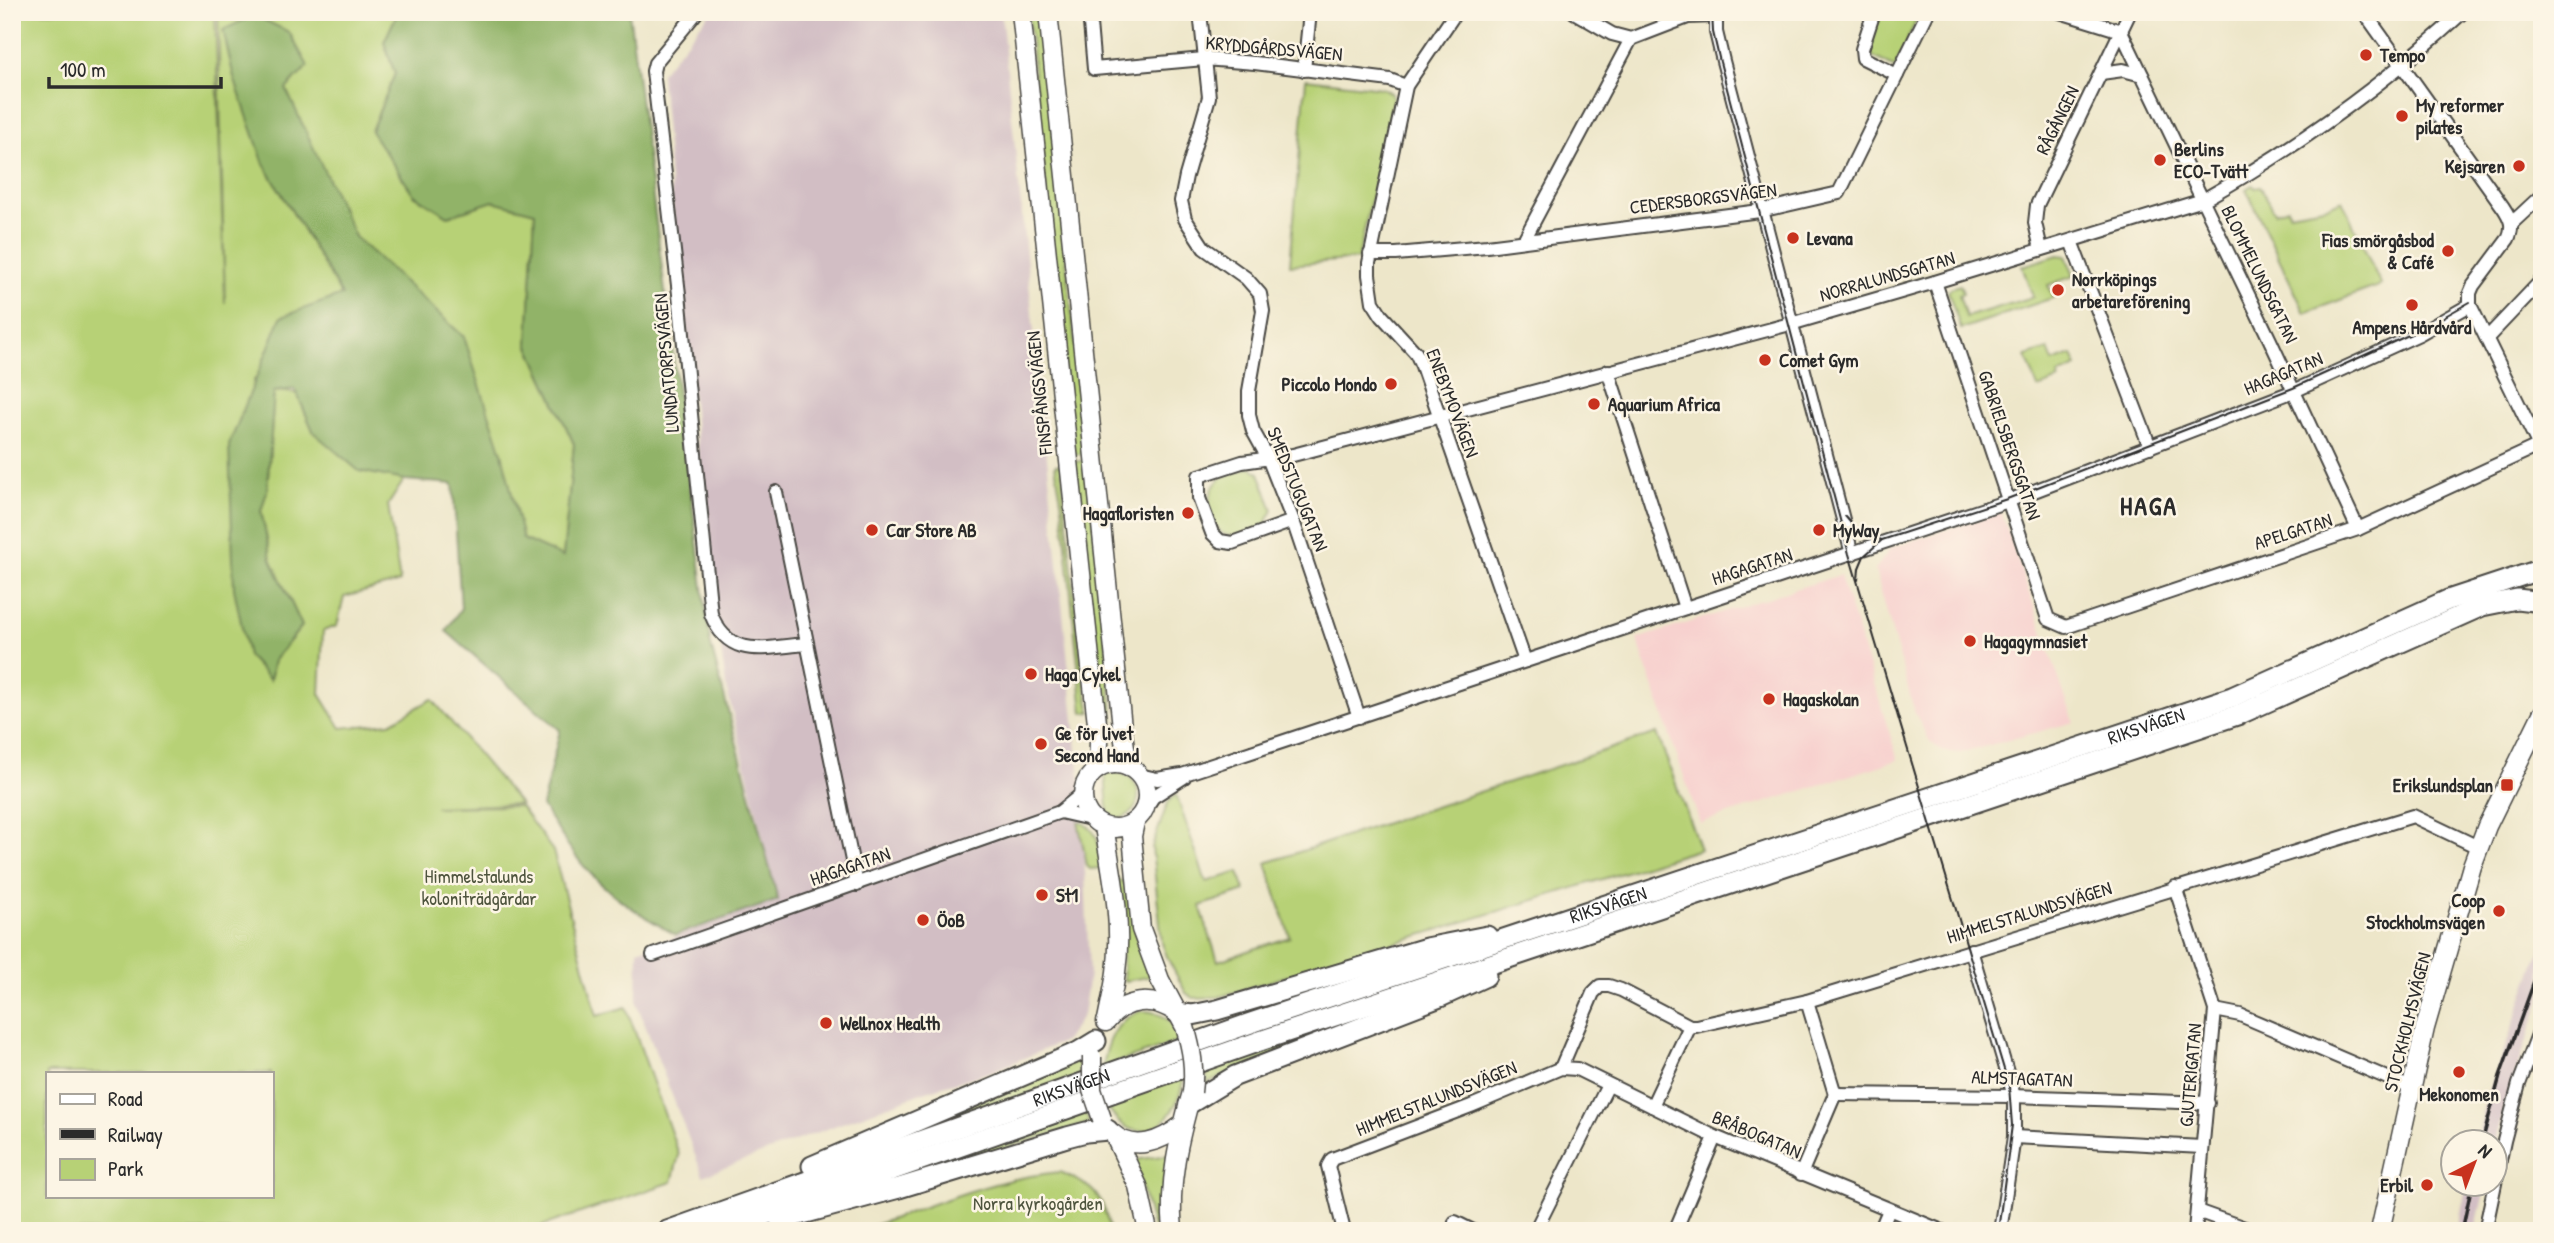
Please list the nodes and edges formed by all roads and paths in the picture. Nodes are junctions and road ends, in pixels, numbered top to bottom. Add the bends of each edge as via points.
1 (697, 12) edge
2 (1021, 12) edge
3 (1048, 12) edge
4 (1089, 12) edge
5 (1200, 12) edge
6 (1310, 12) edge
7 (1456, 12) edge
8 (1574, 12) edge
9 (1874, 12) edge
10 (1928, 12) edge
11 (2060, 12) edge
12 (2130, 12) edge
13 (2364, 12) edge
14 (2463, 12) edge
15 (1715, 14) edge
16 (2121, 31) junction
17 (1631, 39) junction
18 (1204, 59) junction
19 (2402, 66) junction
20 (1304, 70) junction
21 (2101, 73) junction
22 (1896, 75) junction
23 (2142, 75) junction
24 (1406, 86) junction
25 (2542, 195) edge
26 (2203, 200) junction
27 (1762, 211) junction
28 (2512, 223) junction
29 (1524, 240) junction
30 (2071, 241) junction
31 (2041, 249) junction
32 (1370, 254) junction
33 (2542, 280) edge
34 (1935, 282) junction
35 (2470, 305) junction
36 (1792, 324) junction
37 (2487, 338) junction
38 (1608, 371) junction
39 (2294, 391) junction
40 (1439, 417) junction
41 (2150, 447) junction
42 (2541, 448) edge
43 (1268, 458) junction
44 (776, 492) dead end
45 (2008, 501) junction
46 (1293, 521) junction
47 (2358, 529) junction
48 (1852, 554) junction
49 (2542, 569) edge
50 (2542, 602) edge
51 (1685, 608) junction
52 (2049, 620) joint
53 (807, 644) junction
54 (1525, 662) junction
55 (2542, 714) edge
56 (1359, 717) junction
57 (1098, 769) junction
58 (1134, 771) junction
59 (1190, 772) junction
60 (1083, 793) junction
61 (1060, 812) junction
62 (1139, 817) junction
63 (1099, 823) junction
64 (2478, 847) junction
65 (856, 885) junction
66 (2175, 887) junction
67 (1544, 936) junction
68 (1971, 950) junction
69 (653, 955) dead end
70 (1807, 1001) junction
71 (2215, 1010) junction
72 (1107, 1020) junction
73 (1181, 1020) junction
74 (2542, 1024) edge
75 (1690, 1026) junction
76 (1094, 1049) junction
77 (1561, 1068) junction
78 (1608, 1085) junction
79 (2411, 1088) junction
80 (1835, 1094) junction
81 (2014, 1096) junction
82 (1191, 1098) junction
83 (2208, 1103) junction
84 (1652, 1106) junction
85 (1182, 1125) junction
86 (1108, 1128) junction
87 (1715, 1137) junction
88 (2014, 1137) junction
89 (2202, 1147) junction
90 (1801, 1174) junction
91 (1889, 1210) junction
92 (2197, 1211) junction
93 (1455, 1222) dead end
94 (666, 1231) edge
95 (719, 1231) edge
96 (735, 1231) edge
97 (1148, 1231) edge
98 (1173, 1231) edge
99 (1344, 1231) edge
100 (1473, 1231) edge
101 (1535, 1231) edge
102 (1675, 1231) edge
103 (1880, 1231) edge
104 (1941, 1231) edge
105 (2000, 1231) edge
106 (2195, 1231) edge
107 (2253, 1231) edge
108 (2380, 1231) edge
109 (2485, 1231) edge

1 - 53 street, LUNDATORPSVÄGEN via 653,71 711,614 723,637 734,645
2 - 57 main road, FINSPÅNGSVÄGEN via 1099,742
3 - 58 main road via 1122,727
4 - 18 street, KRYDDGÅRDSVÄGEN via 1094,69
5 - 18 street, SMEDSTUGUGATAN
6 - 20 street
7 - 24 street, ENEBYMOVÄGEN
8 - 17 street via 1612,34
9 - 22 street via 1863,58
10 - 22 street, CEDERSBORGSVÄGEN
11 - 16 street
12 - 16 street, RÅGÅNGEN
13 - 19 street
14 - 19 street, NORRALUNDSGATAN
15 - 17 street via 1688,17
15 - 27 street
16 - 21 street, RÅGÅNGEN
16 - 23 street, BLOMMELUNDSGATAN
17 - 29 street
18 - 20 street, KRYDDGÅRDSVÄGEN
18 - 43 street, SMEDSTUGUGATAN via 1209,97 1181,201 1185,219 1204,248 1246,278 1259,294 1263,311 1249,415
19 - 26 street, NORRALUNDSGATAN
19 - 28 street
20 - 24 street, KRYDDGÅRDSVÄGEN
21 - 23 street via 2123,70
21 - 31 street, RÅGÅNGEN via 2037,205 2035,223
22 - 27 street, CEDERSBORGSVÄGEN via 1839,193
23 - 26 street, BLOMMELUNDSGATAN
24 - 32 street, ENEBYMOVÄGEN
25 - 28 street
26 - 30 street, NORRALUNDSGATAN
26 - 39 street, BLOMMELUNDSGATAN
27 - 29 street, CEDERSBORGSVÄGEN
27 - 36 street
28 - 35 street via 2508,239 2470,293
29 - 32 street, CEDERSBORGSVÄGEN
30 - 31 street, NORRALUNDSGATAN
30 - 41 street
31 - 34 street, NORRALUNDSGATAN
32 - 40 street, ENEBYMOVÄGEN via 1373,302 1416,353
33 - 37 street
34 - 36 street, NORRALUNDSGATAN
34 - 45 street, GABRIELSBERGSGATAN
35 - 37 street
35 - 39 street, HAGAGATAN via 2419,334
36 - 38 street, NORRALUNDSGATAN
36 - 48 street
37 - 42 street
38 - 40 street, NORRALUNDSGATAN
38 - 51 street
39 - 41 street, HAGAGATAN
39 - 47 street, BLOMMELUNDSGATAN
40 - 43 street, NORRALUNDSGATAN
40 - 54 street, ENEBYMOVÄGEN
41 - 45 street, HAGAGATAN
42 - 47 street, APELGATAN
43 - 46 street, SMEDSTUGUGATAN
43 - 46 street, NORRALUNDSGATAN via 1199,476 1199,498 1212,533 1220,541 1232,543
44 - 53 street
45 - 48 street, HAGAGATAN
45 - 52 street, GABRIELSBERGSGATAN
46 - 56 street, SMEDSTUGUGATAN
47 - 52 street, APELGATAN via 2066,627
48 - 51 street, HAGAGATAN
49 - 67 highway, RIKSVÄGEN via 2448,600 2232,697
50 - 67 highway, RIKSVÄGEN via 2517,599 2482,606 2240,714
51 - 54 street, HAGAGATAN
53 - 65 street
54 - 56 street, HAGAGATAN
55 - 64 main road, STOCKHOLMSVÄGEN
56 - 59 street, HAGAGATAN
57 - 58 main road via 1121,764
57 - 60 main road
58 - 59 street, HAGAGATAN via 1157,779
58 - 62 main road via 1146,784 1148,796
59 - 62 street, HAGAGATAN via 1153,797
60 - 61 street, HAGAGATAN
60 - 63 main road via 1082,804
61 - 63 street
61 - 65 street, HAGAGATAN
62 - 63 main road via 1126,827
62 - 73 main road via 1132,836 1141,929
63 - 72 main road via 1112,872 1118,938
64 - 66 street, HIMMELSTALUNDSVÄGEN via 2413,816
64 - 79 main road, STOCKHOLMSVÄGEN
65 - 69 street, HAGAGATAN
66 - 68 street, HIMMELSTALUNDSVÄGEN
66 - 71 street, GJUTERIGATAN
67 - 73 highway via 1426,948
67 - 82 highway via 1494,972 1440,997 1235,1076
67 - 94 highway, RIKSVÄGEN via 1248,1024
67 - 95 highway, RIKSVÄGEN
68 - 70 street, HIMMELSTALUNDSVÄGEN
68 - 81 street
70 - 75 street, HIMMELSTALUNDSVÄGEN
70 - 80 street
71 - 79 street via 2240,1015
71 - 83 street, GJUTERIGATAN
72 - 73 main road via 1122,1007 1153,1001 1164,1004
72 - 76 main road
73 - 82 main road, bridge via 1195,1074
74 - 109 street via 2519,1084
75 - 77 street via 1609,986 1600,986
75 - 84 street
76 - 86 main road, bridge via 1092,1090
76 - 94 highway via 1077,1052
77 - 78 street, BRÅBOGATAN via 1577,1069
77 - 99 street, HIMMELSTALUNDSVÄGEN via 1332,1159 1328,1166
78 - 84 street, BRÅBOGATAN
78 - 101 street
79 - 108 main road, STOCKHOLMSVÄGEN
80 - 81 street, ALMSTAGATAN
80 - 90 street
81 - 83 street, ALMSTAGATAN
81 - 88 street
82 - 85 main road
83 - 89 street, GJUTERIGATAN
84 - 87 street, BRÅBOGATAN
85 - 86 main road via 1151,1144 1134,1143
85 - 98 main road via 1172,1184
86 - 96 highway
86 - 97 main road via 1139,1186
87 - 90 street, BRÅBOGATAN
87 - 102 street
88 - 89 street
88 - 105 street
89 - 92 street, GJUTERIGATAN
90 - 91 street, BRÅBOGATAN
91 - 103 street
91 - 104 street, BRÅBOGATAN
92 - 106 street, GJUTERIGATAN
92 - 107 street
93 - 100 street

